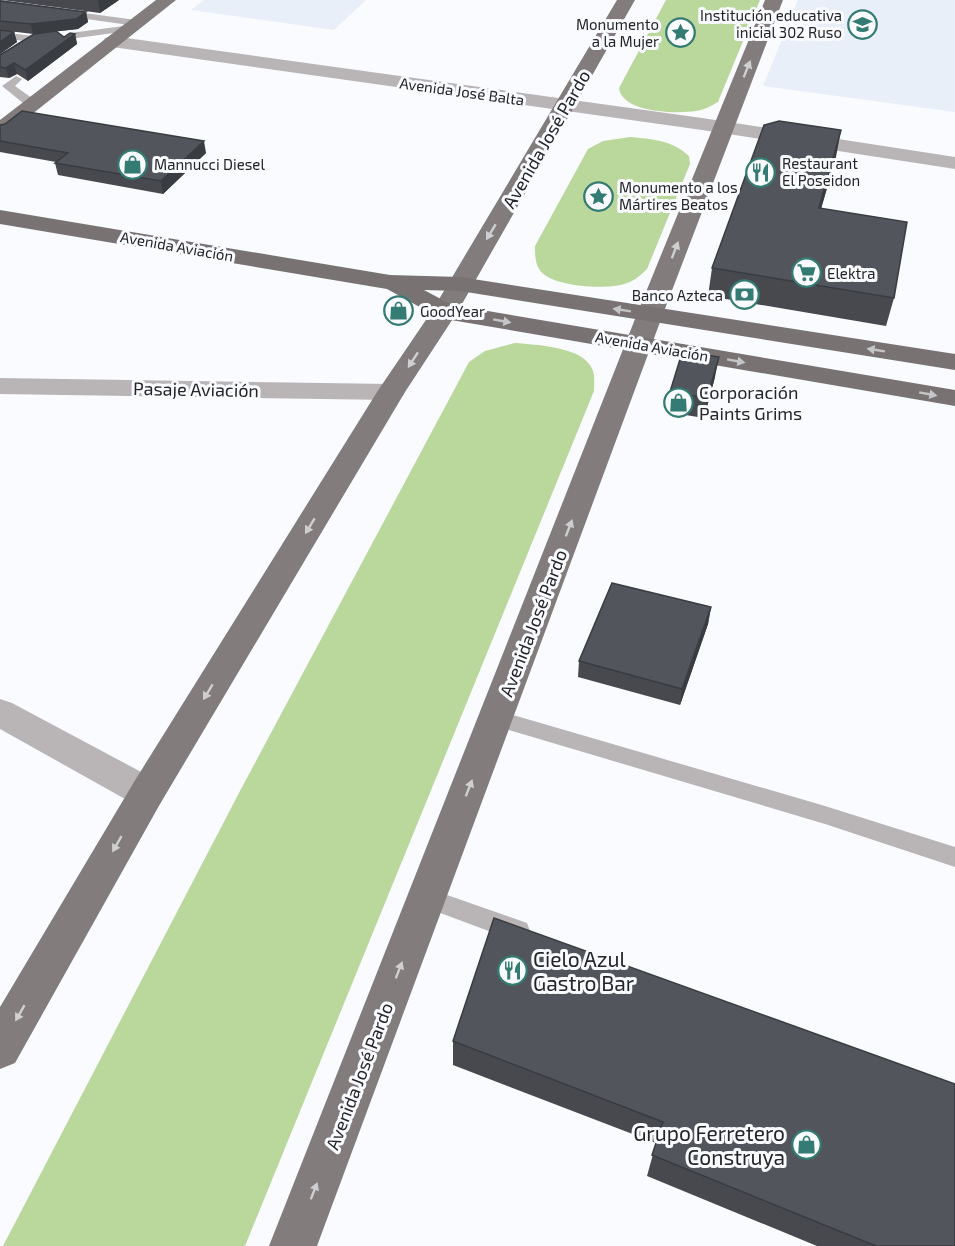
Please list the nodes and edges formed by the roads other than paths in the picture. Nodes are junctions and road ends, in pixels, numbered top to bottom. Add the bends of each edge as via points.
1 (167, 0) edge
2 (626, 0) edge
3 (774, 0) edge
4 (47, 11) edge
5 (133, 26) junction
6 (0, 35) edge
7 (44, 38) junction
8 (112, 42) junction
9 (17, 50) edge
10 (8, 82) edge
11 (32, 104) junction
12 (566, 105) junction
13 (724, 127) junction
14 (0, 130) edge
15 (955, 163) edge
16 (0, 217) edge
17 (390, 282) junction
18 (460, 284) junction
19 (445, 311) junction
20 (645, 329) junction
21 (955, 362) edge
22 (0, 386) edge
23 (391, 392) junction
24 (955, 398) edge
25 (0, 713) edge
26 (496, 718) junction
27 (147, 793) junction
28 (955, 857) edge
29 (427, 898) junction
30 (539, 939) edge
31 (0, 1048) edge
32 (293, 1246) edge

1 - 5 main road
2 - 12 main road, Avenida José Pardo
13 -> 3 main road, Avenida José Pardo
4 - 5 lane
5 - 7 lane via 69,39
5 - 8 main road
6 - 7 lane
7 - 9 lane
8 - 11 main road
8 - 12 street, Avenida José Balta
10 - 11 lane
11 - 14 main road
12 - 13 street, Avenida José Balta
12 -> 18 main road, Avenida José Pardo
13 - 15 street, Avenida José Balta
20 -> 13 main road, Avenida José Pardo
16 - 17 highway, Avenida Aviación
17 - 18 highway, Avenida Aviación
17 - 19 highway, Avenida Aviación
18 - 19 main road, Avenida José Pardo
20 -> 18 highway, Avenida Aviación
19 -> 20 highway, Avenida Aviación
19 -> 23 main road, Avenida José Pardo
21 -> 20 highway, Avenida Aviación
20 -> 24 highway, Avenida Aviación
26 -> 20 main road, Avenida José Pardo
22 - 23 street, Pasaje Aviación
23 -> 27 main road, Avenida José Pardo
25 - 27 street
26 - 28 lane
29 -> 26 main road, Avenida José Pardo
27 -> 31 main road, Avenida José Pardo
29 - 30 lane
32 -> 29 main road, Avenida José Pardo

